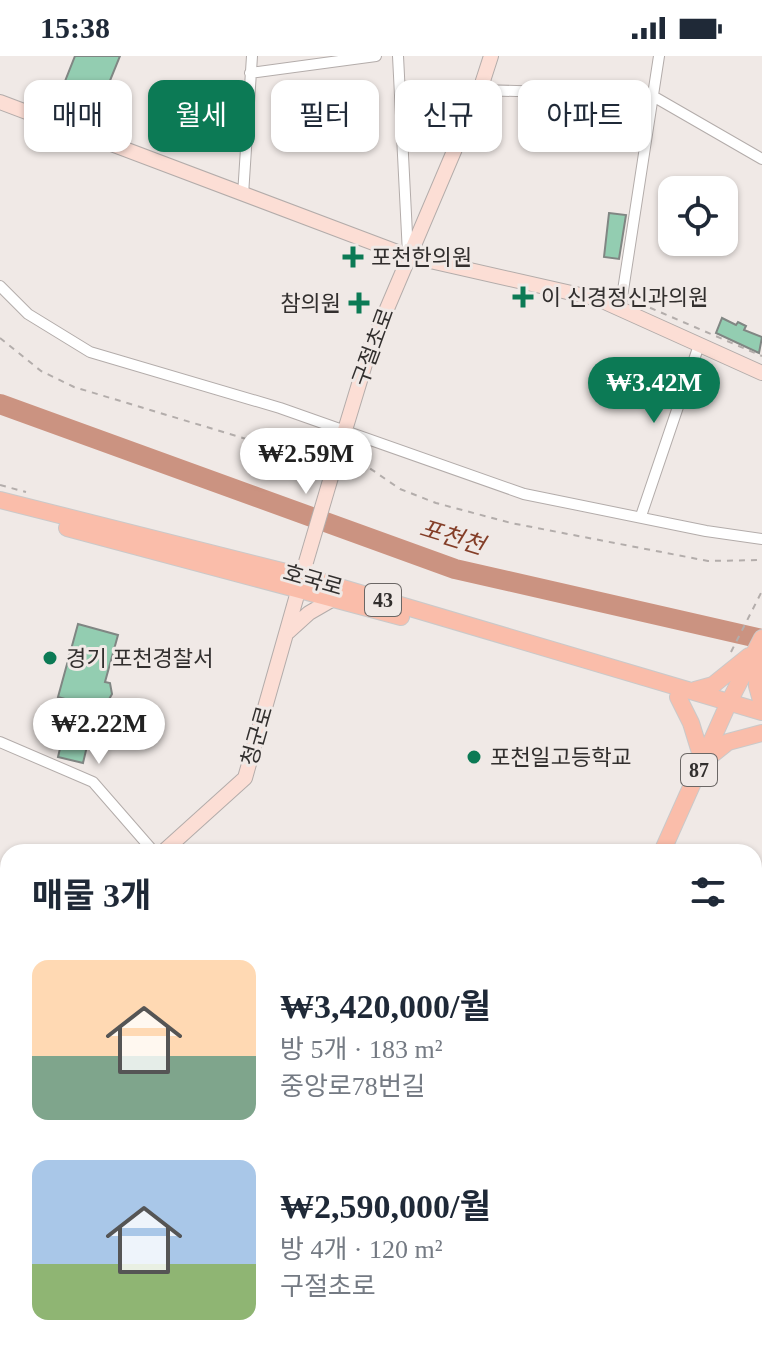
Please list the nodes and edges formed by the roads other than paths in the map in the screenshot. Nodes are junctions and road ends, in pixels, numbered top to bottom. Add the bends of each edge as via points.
1 (252, 56) edge
2 (376, 56) edge
3 (398, 56) edge
4 (659, 56) edge
5 (490, 57) edge
6 (250, 73) junction
7 (483, 80) edge
8 (651, 95) joint
9 (0, 102) edge
10 (453, 152) edge
11 (643, 152) edge
12 (762, 159) edge
13 (243, 195) junction
14 (408, 256) junction
15 (0, 286) edge
16 (620, 310) junction
17 (699, 345) junction
18 (762, 373) edge
19 (343, 436) junction
20 (0, 500) edge
21 (0, 511) edge
22 (641, 516) junction
23 (762, 539) edge
24 (303, 575) junction
25 (335, 598) junction
26 (287, 632) junction
27 (760, 642) edge
28 (686, 694) junction
29 (730, 701) junction
30 (762, 704) edge
31 (762, 712) edge
32 (762, 723) edge
33 (762, 733) edge
34 (0, 742) edge
35 (703, 762) junction
36 (147, 844) edge
37 (172, 844) edge
38 (666, 844) edge

1 - 6 street
2 - 6 street
3 - 14 street
4 - 8 street
5 - 7 street, 구절초로
6 - 13 street
8 - 12 street
9 - 13 street
10 - 14 street, 구절초로
11 - 16 street
13 - 14 street
14 - 16 street via 598,299
14 - 19 street, 구절초로 via 369,351
15 - 19 street via 28,314 90,352 280,408
16 - 17 street
17 - 18 street
17 - 22 street
19 - 22 street via 524,494
19 - 24 street, 구절초로, bridge
20 - 24 main road, 호국로 / 43
21 - 24 main road, 호국로 / 43
22 - 23 street
24 - 25 main road, 호국로 / 43
24 - 26 street, 청군로
24 - 28 main road, 호국로 / 43
25 - 26 street
25 - 28 main road, 호국로 / 43
26 - 37 street, 청군로 via 245,778
27 - 28 main road via 713,685
27 - 29 main road, 87
27 - 30 main road via 757,686
28 - 29 main road, 호국로 / 43
28 - 35 main road
29 - 31 main road, 호국로 / 43
29 - 32 main road, 호국로 / 43
29 - 35 main road, 87
33 - 35 main road via 728,742
34 - 36 street via 93,782
35 - 38 main road, 87

